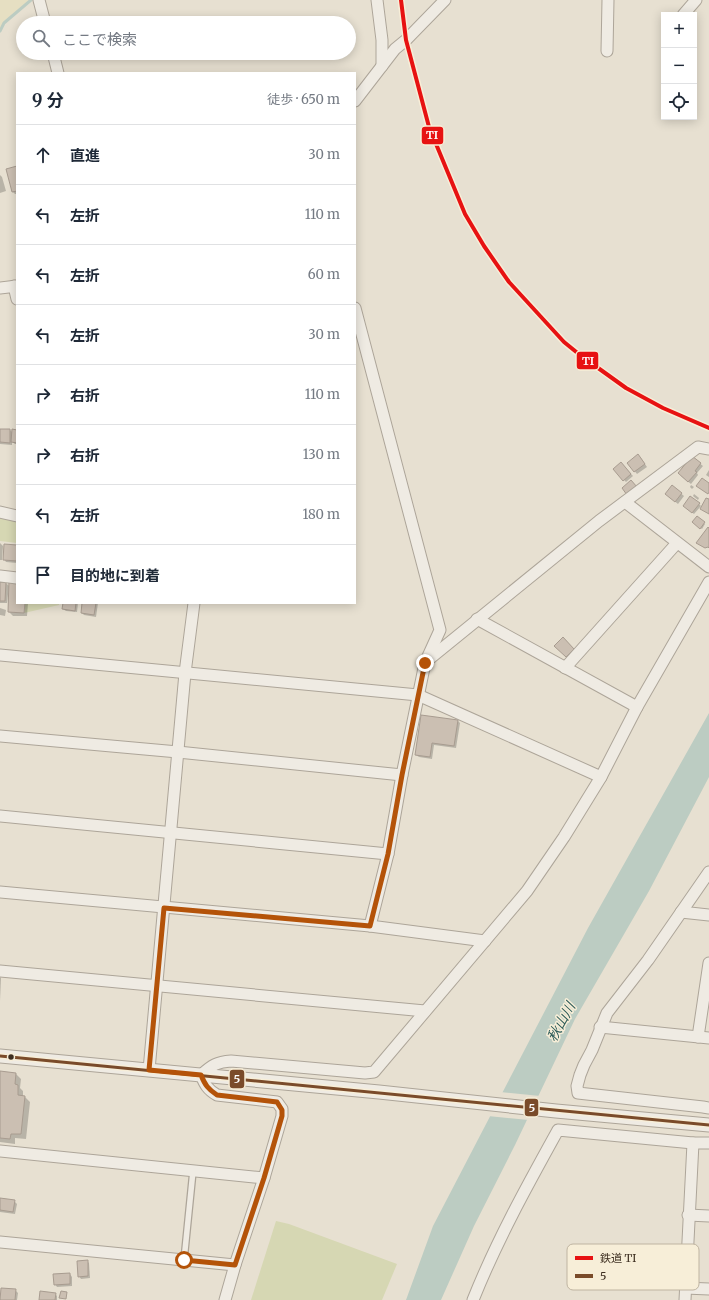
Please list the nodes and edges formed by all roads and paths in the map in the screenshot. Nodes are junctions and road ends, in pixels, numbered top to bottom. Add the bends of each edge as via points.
1 (39, 0) edge
2 (377, 0) edge
3 (445, 0) edge
4 (608, 0) edge
5 (696, 0) edge
6 (686, 12) edge
7 (43, 16) edge
8 (607, 51) dead end
9 (55, 60) edge
10 (382, 66) junction
11 (58, 72) edge
12 (356, 100) edge
13 (15, 286) edge
14 (0, 288) edge
15 (356, 312) edge
16 (709, 449) edge
17 (625, 502) junction
18 (0, 512) edge
19 (16, 516) edge
20 (676, 543) junction
21 (709, 567) edge
22 (0, 576) edge
23 (16, 578) edge
24 (709, 582) edge
25 (194, 604) edge
26 (477, 619) junction
27 (0, 655) edge
28 (425, 663) junction
29 (565, 668) junction
30 (185, 673) junction
31 (418, 696) junction
32 (637, 707) junction
33 (0, 736) edge
34 (178, 752) junction
35 (402, 775) junction
36 (602, 776) junction
37 (0, 816) edge
38 (171, 832) junction
39 (388, 854) junction
40 (709, 872) edge
41 (0, 892) edge
42 (164, 908) junction
43 (681, 912) junction
44 (709, 915) edge
45 (370, 926) junction
46 (485, 941) junction
47 (709, 963) edge
48 (0, 971) edge
49 (156, 985) junction
50 (426, 1011) junction
51 (600, 1027) junction
52 (704, 1038) edge
53 (0, 1056) edge
54 (149, 1070) junction
55 (201, 1075) junction
56 (709, 1108) edge
57 (709, 1125) edge
58 (693, 1143) junction
59 (709, 1143) edge
60 (0, 1151) edge
61 (193, 1171) junction
62 (264, 1178) junction
63 (688, 1215) junction
64 (709, 1216) edge
65 (0, 1242) edge
66 (687, 1244) edge
67 (184, 1260) junction
68 (235, 1265) junction
69 (699, 1289) edge
70 (709, 1289) edge
71 (225, 1300) edge
72 (473, 1300) edge

1 - 7 street
2 - 10 street
3 - 10 street via 395,49
4 - 8 street
5 - 6 street
9 - 11 street
10 - 12 street
13 - 14 street
15 - 28 street via 440,630
16 - 17 street via 698,447
17 - 20 street
17 - 26 street
18 - 19 street
20 - 21 street
20 - 29 street
22 - 23 street
24 - 32 street
25 - 30 street
26 - 28 street
26 - 29 street
27 - 30 street
28 - 31 street
29 - 32 street
30 - 31 street
30 - 34 street
31 - 35 street
31 - 36 street
32 - 36 street
33 - 34 street
34 - 35 street
34 - 38 street
35 - 39 street
36 - 46 street via 527,891
37 - 38 street
38 - 39 street
38 - 42 street
39 - 45 street
40 - 43 street
41 - 42 street
42 - 45 street
42 - 49 street
43 - 44 street
43 - 51 street via 607,1013
45 - 46 street
46 - 50 street
47 - 52 street
48 - 49 street
49 - 50 street
49 - 54 street
50 - 55 street via 374,1072 365,1074 231,1061 220,1062
51 - 52 street
51 - 56 street via 576,1086 578,1093
53 - 54 street
54 - 55 street
55 - 57 street
55 - 62 street via 208,1090 217,1095 277,1102 282,1110
58 - 59 street
58 - 63 street
58 - 72 street via 558,1130 510,1217
60 - 61 street
61 - 62 street
61 - 67 lane
62 - 68 street
63 - 64 street
63 - 66 street
65 - 67 street
67 - 68 street
68 - 71 street
69 - 70 street

